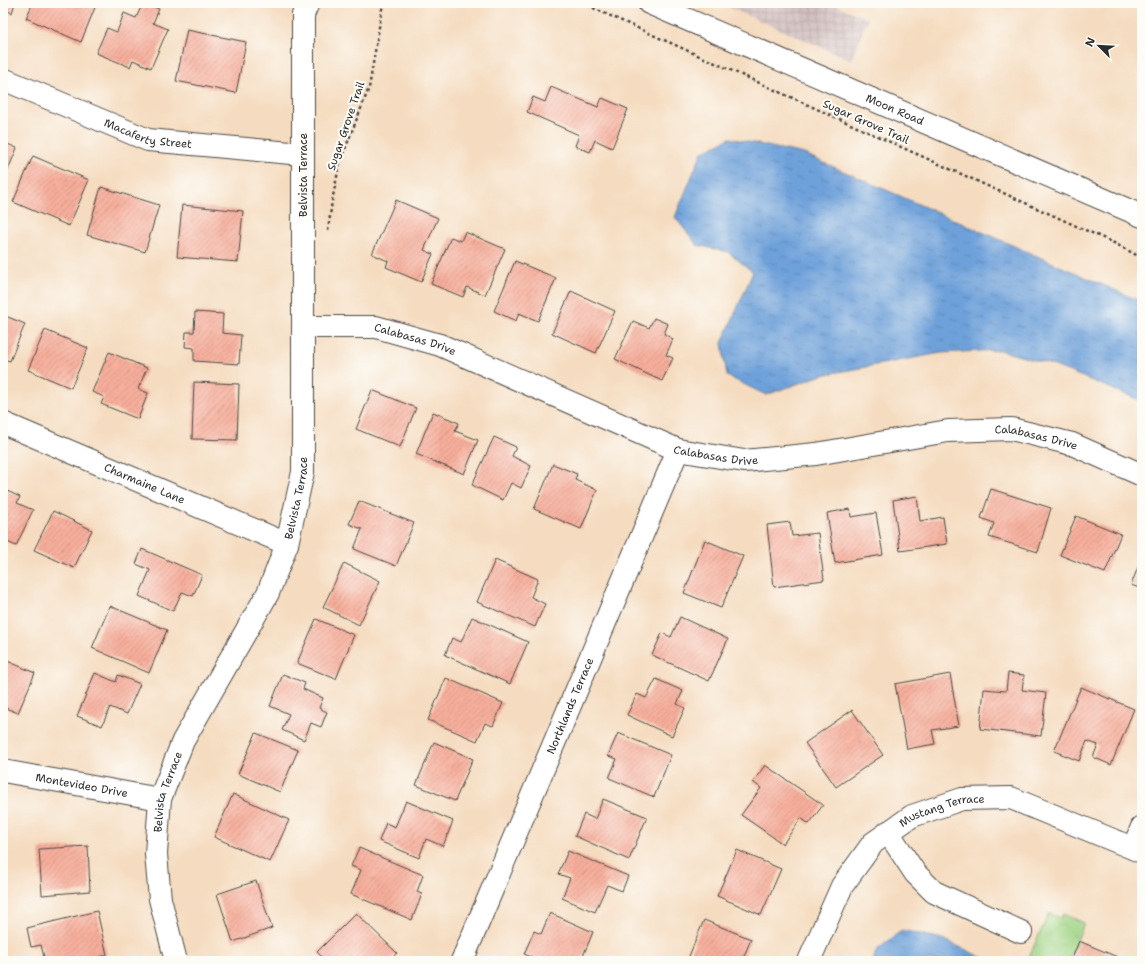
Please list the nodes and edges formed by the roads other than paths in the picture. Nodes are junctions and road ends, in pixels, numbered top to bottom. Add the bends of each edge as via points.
1 (308, 3) edge
2 (649, 3) edge
3 (3, 79) edge
4 (302, 154) junction
5 (1142, 216) edge
6 (304, 327) junction
7 (3, 423) edge
8 (678, 450) junction
9 (1142, 475) edge
10 (287, 544) junction
11 (3, 771) edge
12 (160, 799) junction
13 (1142, 827) edge
14 (888, 832) junction
15 (1138, 850) edge
16 (1021, 932) dead end
17 (176, 961) edge
18 (462, 961) edge
19 (809, 961) edge

1 - 4 street, Belvista Terrace via 304,15
2 - 5 street, Moon Road
3 - 4 street, Macaferty Street via 148,140
4 - 6 street, Belvista Terrace
6 - 8 street, Calabasas Drive via 376,327 440,345
6 - 10 street, Belvista Terrace via 303,472
7 - 10 street, Charmaine Lane
8 - 9 street, Calabasas Drive via 744,461 816,454 948,431 1011,429 1072,444
8 - 18 street, Northlands Terrace
10 - 12 street, Belvista Terrace via 268,593 183,741
11 - 12 street, Montevideo Drive
12 - 17 street, Belvista Terrace via 157,869 160,899
13 - 15 street
14 - 15 street, Mustang Terrace via 912,816 962,799 1011,798
14 - 16 street via 915,873 934,892
14 - 19 street, Mustang Terrace via 873,843 842,886

